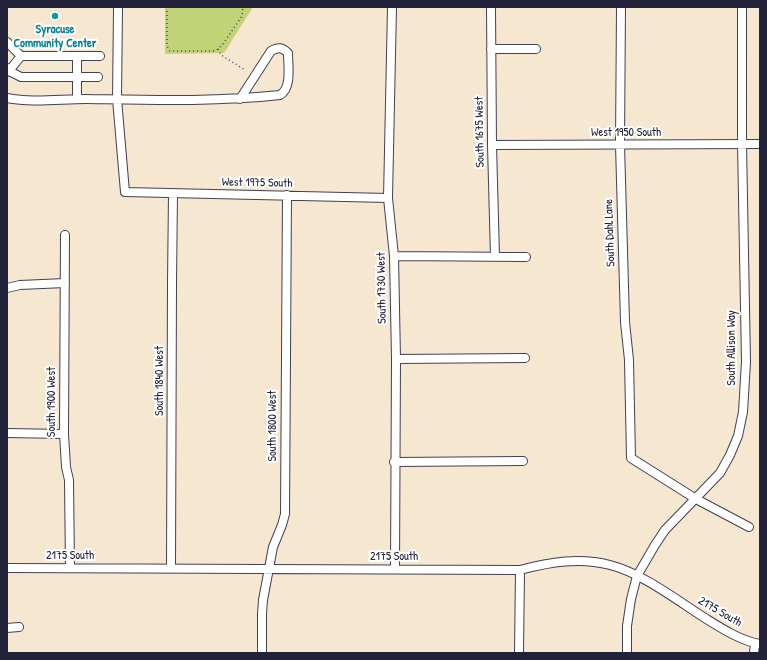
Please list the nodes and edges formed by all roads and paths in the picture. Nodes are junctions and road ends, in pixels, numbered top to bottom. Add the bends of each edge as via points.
1 (118, 7) edge
2 (167, 7) edge
3 (243, 7) edge
4 (392, 7) edge
5 (491, 7) edge
6 (621, 7) edge
7 (742, 7) edge
8 (7, 42) edge
9 (218, 49) junction
10 (491, 49) junction
11 (536, 49) dead end
12 (21, 56) junction
13 (77, 56) junction
14 (100, 56) dead end
15 (8, 70) edge
16 (245, 70) dead end
17 (77, 77) junction
18 (98, 77) dead end
19 (7, 98) edge
20 (77, 99) junction
21 (117, 99) junction
22 (240, 99) junction
23 (742, 144) junction
24 (760, 144) edge
25 (492, 145) junction
26 (620, 145) junction
27 (173, 194) junction
28 (287, 195) junction
29 (388, 198) junction
30 (65, 235) dead end
31 (394, 256) junction
32 (495, 257) junction
33 (526, 257) dead end
34 (65, 284) junction
35 (7, 288) edge
36 (525, 358) dead end
37 (396, 359) junction
38 (7, 433) edge
39 (64, 434) junction
40 (523, 461) dead end
41 (394, 462) junction
42 (696, 499) junction
43 (749, 527) dead end
44 (7, 568) edge
45 (70, 568) junction
46 (172, 568) junction
47 (270, 569) junction
48 (394, 569) junction
49 (520, 570) junction
50 (637, 576) junction
51 (19, 627) dead end
52 (7, 628) edge
53 (757, 643) edge
54 (262, 653) edge
55 (519, 653) edge
56 (627, 653) edge
57 (754, 653) edge

1 - 21 street
2 - 9 path via 167,46 170,51
3 - 9 path via 242,16
4 - 29 street, South 1730 West
5 - 10 street, South 1675 West
6 - 26 street, South Dahl Lane
7 - 23 street, South Allison Way
8 - 12 street
9 - 16 path via 221,56
10 - 11 street
10 - 25 street, South 1675 West
12 - 13 street
12 - 15 street
13 - 14 street
13 - 17 street
15 - 17 street via 21,77
17 - 18 street
17 - 20 street
19 - 20 street
20 - 21 street
21 - 22 street
21 - 27 street, West 1975 South via 125,192
22 - 22 street via 280,95 285,92 288,86 288,53 284,49 276,48 271,51
23 - 24 street, West 1950 South
23 - 26 street, West 1950 South
23 - 42 street, South Allison Way via 746,362 743,412 738,436 730,455 720,473
25 - 26 street, West 1950 South
25 - 32 street, South 1675 West
26 - 42 street, South Dahl Lane via 631,458
27 - 28 street, West 1975 South
27 - 46 street, South 1840 West
28 - 29 street, West 1975 South
28 - 47 street, South 1800 West via 285,514 273,547
29 - 31 street, South 1730 West
30 - 34 street, South 1900 West
31 - 32 street
31 - 37 street, South 1730 West
32 - 33 street
34 - 35 street via 20,285
34 - 39 street, South 1900 West
36 - 37 street
37 - 41 street, South 1730 West
38 - 39 street
39 - 45 street, South 1900 West via 69,480
40 - 41 street
41 - 48 street, South 1730 West
42 - 43 street
42 - 50 street, South Allison Way via 665,530
44 - 45 street, 2175 South
45 - 46 street, 2175 South
46 - 47 street, 2175 South
47 - 48 street, 2175 South
47 - 54 street, South 1800 West via 262,607
48 - 49 street, 2175 South
49 - 50 street, 2175 South via 563,561 610,565
49 - 55 street
50 - 53 street, 2175 South via 717,625
50 - 56 street, South Allison Way via 627,626
51 - 52 street
53 - 57 street

